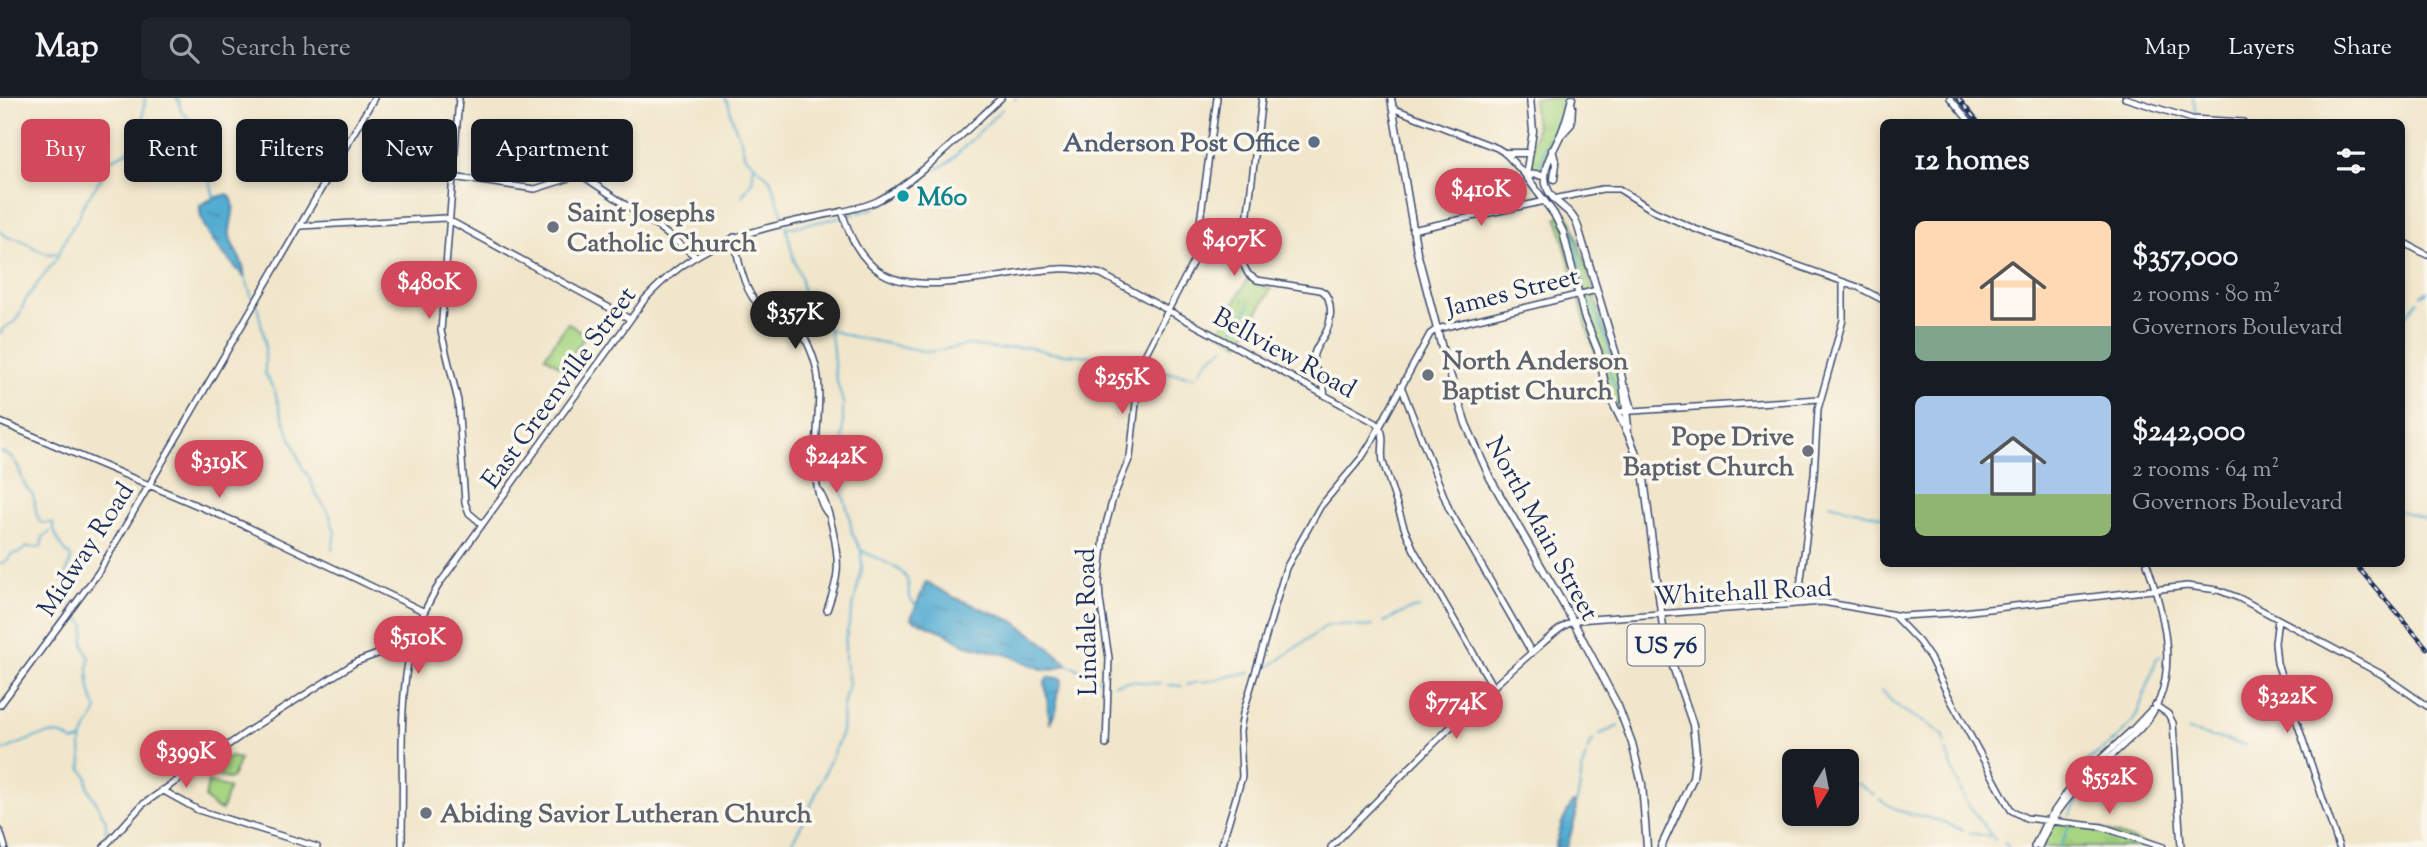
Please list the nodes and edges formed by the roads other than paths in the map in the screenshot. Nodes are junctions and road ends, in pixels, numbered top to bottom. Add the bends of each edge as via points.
1 (374, 98) edge
2 (459, 98) edge
3 (1001, 98) edge
4 (1217, 98) edge
5 (1262, 98) edge
6 (1391, 98) edge
7 (1530, 98) edge
8 (1572, 98) edge
9 (1951, 98) edge
10 (2125, 98) edge
11 (1392, 107) junction
12 (1968, 119) edge
13 (2192, 119) edge
14 (457, 121) edge
15 (1552, 150) junction
16 (1505, 153) junction
17 (1529, 153) junction
18 (1526, 176) junction
19 (457, 178) edge
20 (1545, 178) junction
21 (1554, 179) dead end
22 (452, 182) edge
23 (1554, 199) junction
24 (1545, 201) junction
25 (1567, 209) junction
26 (842, 211) junction
27 (1554, 214) junction
28 (449, 219) junction
29 (300, 226) junction
30 (1412, 230) junction
31 (734, 237) junction
32 (2405, 243) edge
33 (2427, 255) edge
34 (695, 256) junction
35 (1843, 282) junction
36 (1597, 290) junction
37 (1579, 295) junction
38 (1880, 299) edge
39 (1169, 310) junction
40 (630, 319) junction
41 (1437, 330) junction
42 (1401, 386) junction
43 (1324, 395) junction
44 (1819, 399) junction
45 (1629, 410) junction
46 (1617, 412) junction
47 (0, 422) edge
48 (1380, 426) junction
49 (1629, 436) junction
50 (150, 484) junction
51 (482, 524) junction
52 (2148, 567) edge
53 (2154, 589) junction
54 (1798, 603) junction
55 (827, 610) dead end
56 (423, 611) junction
57 (1660, 613) junction
58 (1893, 615) junction
59 (2278, 619) junction
60 (1573, 621) junction
61 (1532, 653) junction
62 (408, 656) junction
63 (1493, 687) junction
64 (0, 705) edge
65 (2155, 705) junction
66 (2427, 706) edge
67 (1106, 745) dead end
68 (162, 790) junction
69 (2050, 820) junction
70 (0, 831) edge
71 (5, 847) edge
72 (104, 847) edge
73 (317, 847) edge
74 (402, 847) edge
75 (1222, 847) edge
76 (1331, 847) edge
77 (1647, 847) edge
78 (1661, 847) edge
79 (2037, 847) edge
80 (2163, 847) edge
81 (2181, 847) edge
82 (2339, 847) edge

1 - 29 street, Midway Road
2 - 14 street
3 - 26 street, East Greenville Street via 896,191
4 - 39 street, Lindale Road via 1195,258
5 - 43 street via 1242,262 1257,280 1320,290 1328,297 1329,325 1314,358
6 - 11 main road, North Main Street
7 - 17 main road via 1533,131
8 - 15 main road
9 - 12 street
10 - 13 street
11 - 16 street
11 - 30 main road, North Main Street
15 - 20 main road
15 - 21 main road
16 - 17 main road
16 - 18 street
17 - 18 main road
18 - 20 main road
18 - 24 main road, US 76
19 - 34 street via 535,189 584,177
20 - 23 main road
22 - 28 street
23 - 25 main road
23 - 35 street via 1619,189 1686,226
24 - 27 main road, US 76
24 - 30 street
25 - 27 main road
25 - 36 main road via 1575,217
26 - 31 street, East Greenville Street
26 - 39 street, Bellview Road via 855,246 870,264 897,280 935,284 1078,270 1101,274
27 - 37 main road, US 76
28 - 29 street
28 - 40 street
28 - 51 street via 442,343 458,401 465,503
29 - 50 street, Midway Road
30 - 41 main road, North Main Street
31 - 34 street, East Greenville Street
31 - 55 street via 753,299 791,319 815,363 817,489 828,514 837,561
32 - 33 street
34 - 40 street, East Greenville Street via 662,282
35 - 38 street
35 - 44 street via 1843,320
36 - 37 street, James Street
36 - 45 main road
37 - 41 street, James Street
37 - 46 main road, US 76
39 - 43 street, Bellview Road
39 - 67 street, Lindale Road via 1144,357 1131,455 1113,498 1101,549 1100,600 1110,678
40 - 51 street, East Greenville Street
41 - 42 street via 1430,334
41 - 60 main road, North Main Street via 1483,464
42 - 48 street
42 - 61 street via 1449,509
43 - 48 street, Bellview Road
44 - 45 street
44 - 54 street
45 - 46 street
45 - 49 main road, US 76
46 - 49 main road, US 76
47 - 50 street
48 - 63 street via 1383,462 1410,543
48 - 75 street via 1362,457 1320,507 1282,578 1243,715 1242,777
49 - 57 main road, US 76 via 1643,471
50 - 56 street
50 - 64 street, Midway Road via 98,573
51 - 56 street, East Greenville Street
52 - 53 street
53 - 58 street, Whitehall Road via 1954,613
53 - 59 street, Whitehall Road via 2187,586 2218,590
53 - 65 street via 2168,649 2164,683
54 - 57 street, Whitehall Road
54 - 58 street, Whitehall Road via 1833,603
56 - 62 street, East Greenville Street
57 - 60 street, Whitehall Road
57 - 78 main road, US 76 via 1671,665 1693,725 1696,753 1693,778
58 - 69 street via 1930,658 2011,810 2020,816
59 - 66 street, Whitehall Road via 2381,674
59 - 82 street via 2277,663
60 - 61 street
60 - 77 main road, North Main Street via 1618,706 1632,743 1644,801
61 - 63 street
62 - 68 street via 380,653 356,662
62 - 74 street, East Greenville Street via 403,694
63 - 76 street
65 - 69 street via 2081,775
65 - 81 street via 2173,723
68 - 72 street via 134,812
68 - 73 street via 198,810
69 - 79 street
69 - 80 street via 2102,827
70 - 71 street

